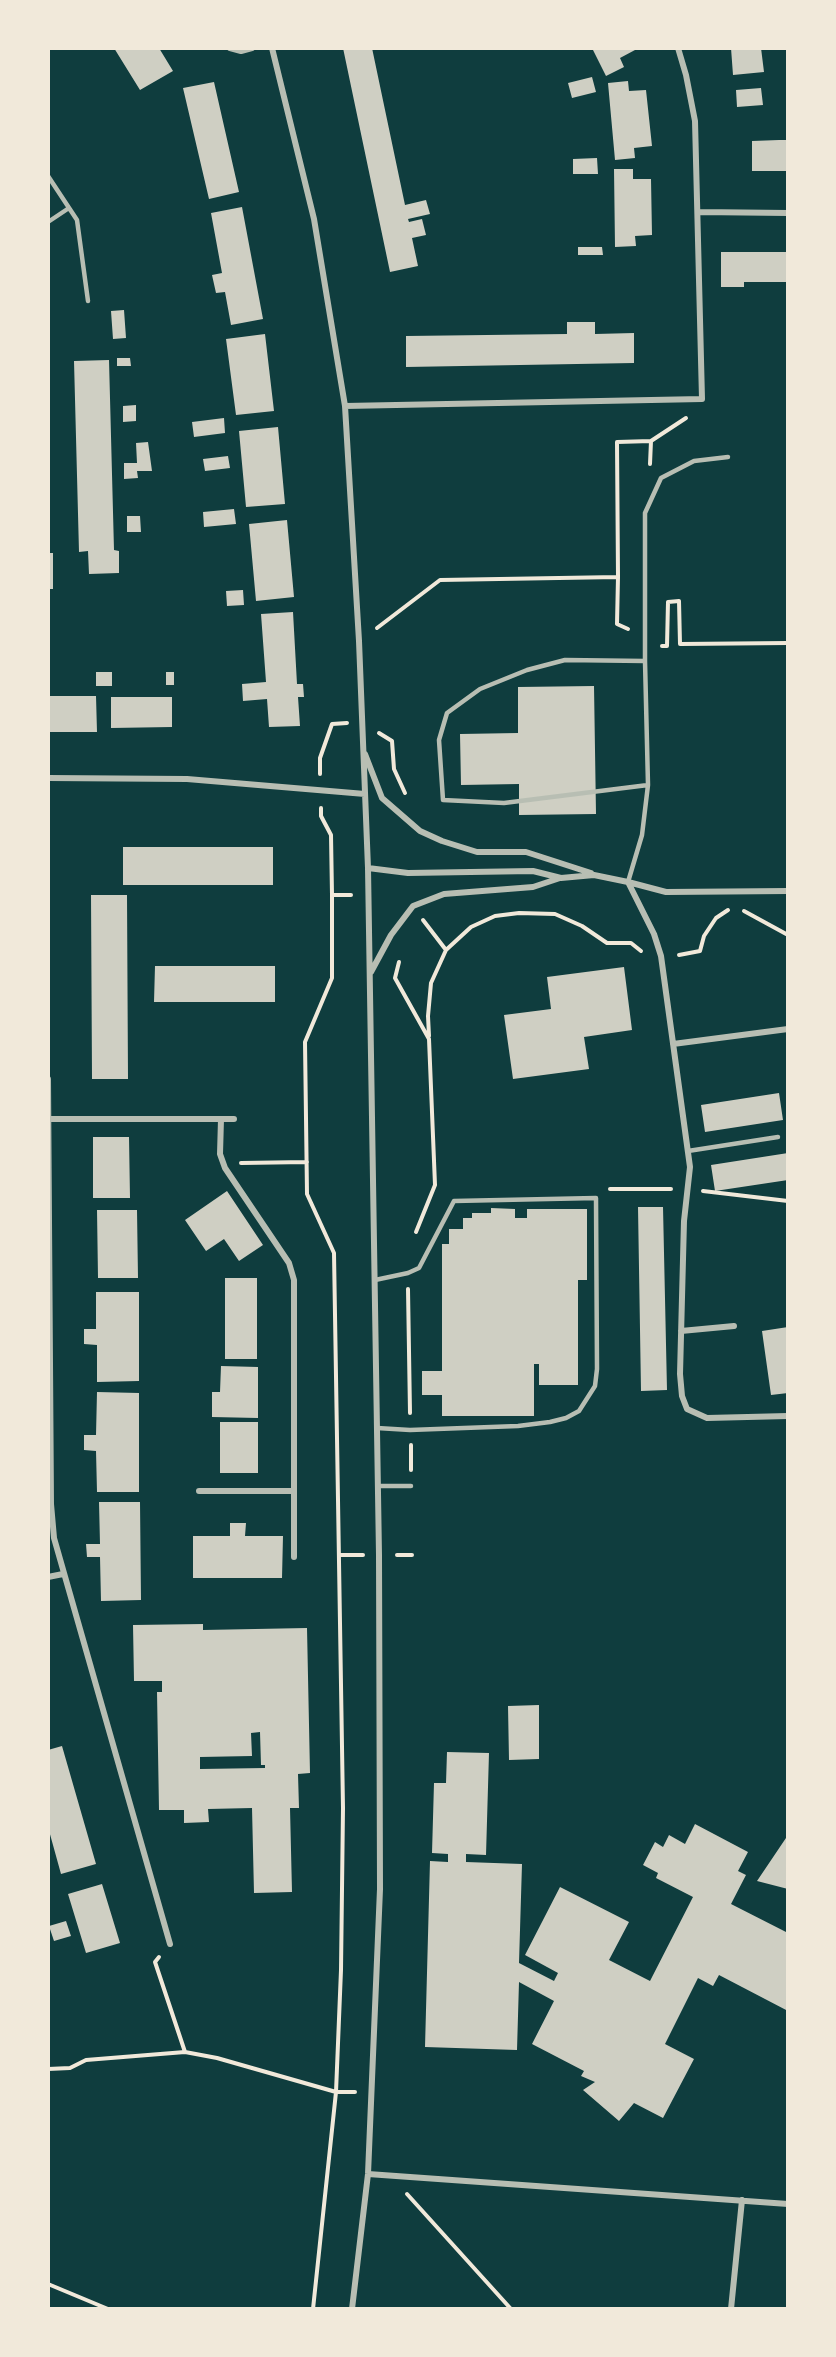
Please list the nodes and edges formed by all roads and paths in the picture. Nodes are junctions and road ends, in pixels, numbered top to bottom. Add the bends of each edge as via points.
1 (230, 48) edge
2 (252, 48) edge
3 (272, 48) edge
4 (678, 48) edge
5 (48, 177) edge
6 (69, 208) junction
7 (699, 212) junction
8 (788, 213) edge
9 (48, 222) edge
10 (88, 301) dead end
11 (702, 399) junction
12 (345, 406) junction
13 (651, 441) junction
14 (728, 457) dead end
15 (650, 464) dead end
16 (618, 577) junction
17 (645, 638) junction
18 (360, 641) junction
19 (788, 643) edge
20 (645, 661) junction
21 (363, 750) junction
22 (48, 778) edge
23 (648, 785) junction
24 (365, 794) junction
25 (368, 868) junction
26 (594, 874) junction
27 (561, 878) junction
28 (628, 882) junction
29 (788, 891) edge
30 (733, 892) junction
31 (369, 894) junction
32 (413, 906) junction
33 (734, 907) junction
34 (422, 919) junction
35 (415, 927) dead end
36 (788, 934) edge
37 (446, 950) junction
38 (661, 956) junction
39 (400, 959) dead end
40 (370, 974) junction
41 (788, 1029) edge
42 (429, 1039) junction
43 (673, 1044) junction
44 (48, 1079) edge
45 (48, 1119) edge
46 (221, 1119) junction
47 (234, 1119) dead end
48 (48, 1132) edge
49 (778, 1137) dead end
50 (688, 1151) junction
51 (307, 1162) junction
52 (223, 1163) junction
53 (415, 1233) dead end
54 (408, 1273) junction
55 (375, 1280) junction
56 (734, 1326) dead end
57 (681, 1331) junction
58 (788, 1416) edge
59 (377, 1428) junction
60 (410, 1430) junction
61 (378, 1486) junction
62 (411, 1486) joint
63 (199, 1491) dead end
64 (294, 1491) junction
65 (294, 1557) dead end
66 (63, 1574) junction
67 (48, 1577) edge
68 (170, 1944) joint
69 (185, 2052) junction
70 (48, 2069) edge
71 (336, 2092) junction
72 (371, 2093) junction
73 (368, 2174) junction
74 (400, 2187) dead end
75 (742, 2200) junction
76 (788, 2204) edge
77 (48, 2284) edge
78 (108, 2309) edge
79 (313, 2309) edge
80 (351, 2309) edge
81 (510, 2309) edge
82 (731, 2309) edge

1 - 2 street
3 - 12 street via 314,219
4 - 7 street via 695,121
5 - 6 lane
6 - 9 lane
6 - 10 lane via 80,229
7 - 8 street
7 - 11 street
11 - 12 street
11 - 13 path via 702,406
12 - 18 street
13 - 15 path
13 - 16 path via 617,442
14 - 17 lane via 694,461 661,478 645,513
16 - 17 path via 617,624
16 - 18 path via 441,580
17 - 19 path via 667,646 668,602 679,601 680,644
17 - 20 lane
18 - 21 street
20 - 23 lane
20 - 23 lane via 565,660 527,670 480,689 447,713 439,740 443,800 504,804
21 - 24 street
21 - 26 street via 382,798 420,831 477,852 526,852
22 - 24 street via 187,779
23 - 28 lane via 642,835
24 - 25 street
25 - 27 street via 408,873 533,871
25 - 31 street
26 - 27 street
26 - 28 street
27 - 32 street via 533,887 444,894
28 - 30 street via 666,892
28 - 38 street
29 - 30 street
30 - 33 path
31 - 40 street
31 - 51 path via 332,896 332,978 305,1042
32 - 34 path
32 - 40 street via 391,935
33 - 36 path
33 - 38 path via 716,918 700,951
34 - 35 path
34 - 37 path
37 - 38 path via 471,927 495,916 555,914 607,943 631,943 645,959
37 - 42 path via 430,983
38 - 43 street
39 - 42 path via 395,978
40 - 55 street
41 - 43 street
42 - 53 path via 435,1185
43 - 50 street
44 - 45 street
45 - 46 street
45 - 48 street
46 - 47 street
46 - 52 street
48 - 66 street via 51,1504
49 - 50 lane
50 - 57 street
51 - 52 path
51 - 71 path via 307,1194 334,1253 343,1808
52 - 64 street via 294,1280
54 - 55 lane
54 - 60 path
54 - 60 lane via 419,1268 454,1201 596,1198 597,1369 595,1386 579,1411 550,1422
55 - 59 street
56 - 57 street
57 - 58 street via 680,1388 687,1409 715,1419
59 - 60 lane
59 - 61 street
60 - 62 path
61 - 62 lane
61 - 72 street via 380,1889
63 - 64 street
64 - 65 street
66 - 67 street
66 - 68 street
68 - 69 path via 155,1962
69 - 70 path via 86,2060 70,2068
69 - 71 path
71 - 72 path
71 - 79 path
72 - 73 street
73 - 75 street
73 - 80 street
74 - 81 path
75 - 76 street
75 - 82 street
77 - 78 path

